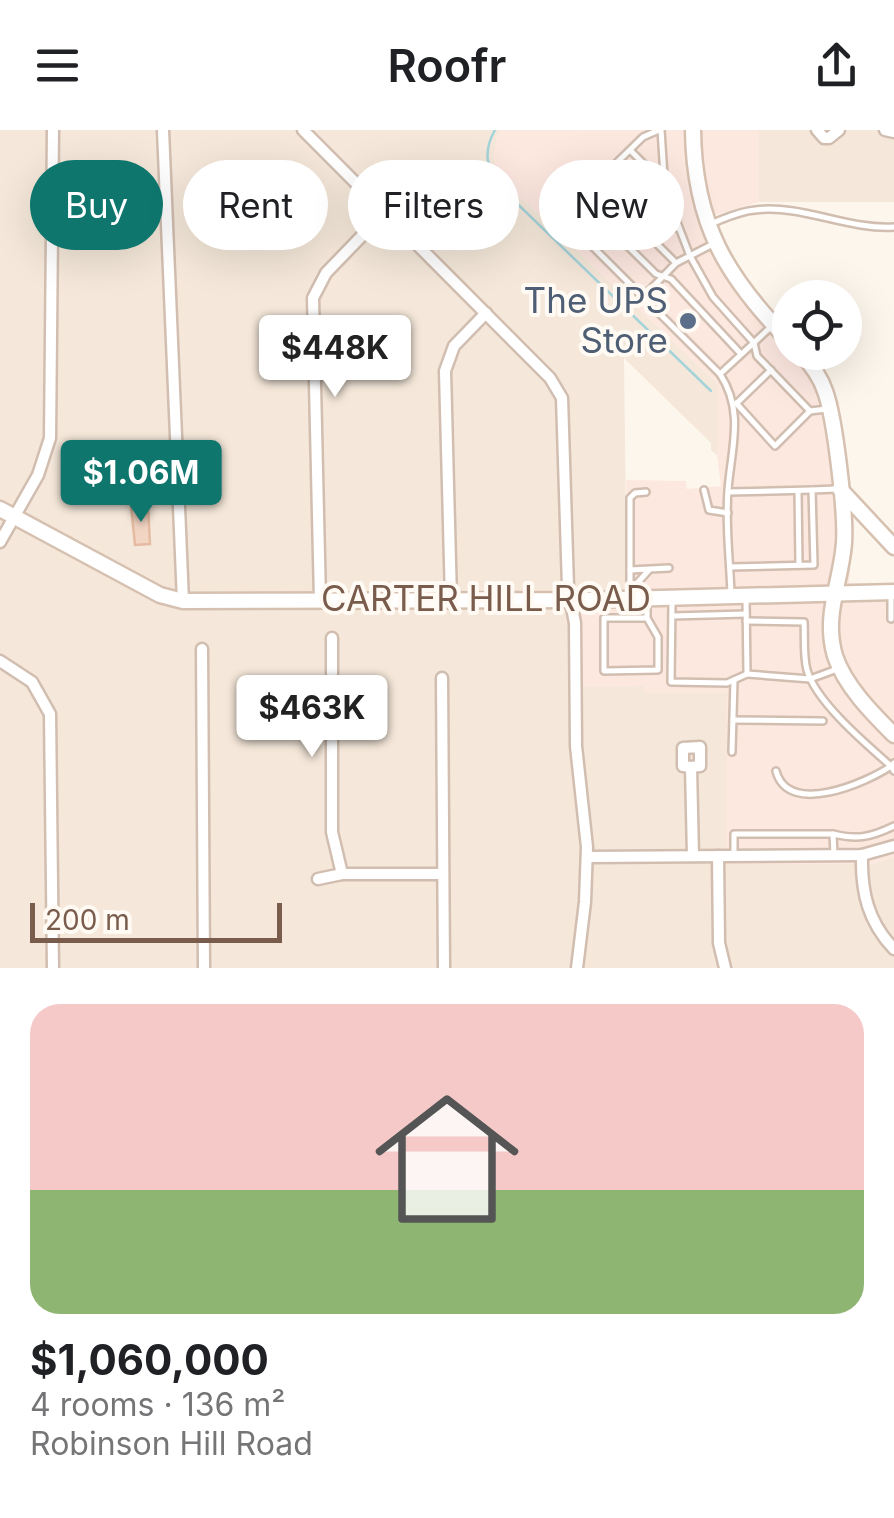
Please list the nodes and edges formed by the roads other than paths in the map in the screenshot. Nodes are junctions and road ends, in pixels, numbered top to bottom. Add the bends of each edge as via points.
1 (53, 130) edge
2 (163, 130) edge
3 (303, 130) edge
4 (660, 130) edge
5 (693, 130) edge
6 (817, 130) edge
7 (839, 130) edge
8 (885, 130) edge
9 (894, 132) edge
10 (630, 150) junction
11 (619, 160) edge
12 (640, 160) edge
13 (662, 160) edge
14 (348, 176) edge
15 (707, 225) junction
16 (894, 227) edge
17 (684, 240) edge
18 (715, 244) junction
19 (348, 250) edge
20 (421, 250) edge
21 (596, 250) edge
22 (632, 250) edge
23 (663, 250) edge
24 (690, 256) junction
25 (676, 263) junction
26 (664, 277) junction
27 (643, 297) junction
28 (486, 314) junction
29 (772, 323) edge
30 (772, 325) edge
31 (754, 343) junction
32 (742, 354) junction
33 (770, 370) junction
34 (813, 370) edge
35 (720, 374) junction
36 (734, 404) junction
37 (830, 409) junction
38 (810, 412) junction
39 (840, 489) junction
40 (704, 490) dead end
41 (798, 490) junction
42 (812, 490) junction
43 (646, 492) dead end
44 (728, 492) junction
45 (0, 508) edge
46 (728, 513) junction
47 (14, 516) junction
48 (0, 542) edge
49 (894, 547) edge
50 (799, 565) junction
51 (730, 567) junction
52 (669, 568) dead end
53 (630, 570) junction
54 (649, 570) junction
55 (893, 592) edge
56 (833, 595) junction
57 (630, 596) junction
58 (739, 597) junction
59 (672, 599) junction
60 (183, 600) junction
61 (320, 600) junction
62 (450, 600) junction
63 (572, 600) junction
64 (647, 600) junction
65 (672, 616) junction
66 (647, 618) junction
67 (746, 618) junction
68 (891, 618) dead end
69 (332, 638) dead end
70 (202, 650) dead end
71 (0, 661) edge
72 (840, 668) junction
73 (747, 674) junction
74 (442, 678) dead end
75 (810, 679) junction
76 (734, 680) junction
77 (733, 720) junction
78 (823, 721) dead end
79 (894, 735) edge
80 (732, 752) dead end
81 (690, 766) dead end
82 (893, 766) edge
83 (776, 770) dead end
84 (894, 826) edge
85 (833, 834) junction
86 (894, 846) edge
87 (834, 855) junction
88 (862, 855) junction
89 (692, 856) junction
90 (718, 856) junction
91 (734, 856) junction
92 (587, 857) junction
93 (342, 874) junction
94 (443, 874) junction
95 (318, 879) dead end
96 (894, 949) edge
97 (54, 968) edge
98 (204, 968) edge
99 (444, 968) edge
100 (577, 968) edge
101 (725, 968) edge

1 - 47 street via 50,438
2 - 60 street
3 - 14 street
4 - 10 lane
4 - 13 lane
5 - 15 main road
6 - 7 street via 824,138
8 - 9 street
10 - 11 lane
10 - 12 lane
15 - 16 lane via 780,209
15 - 18 main road
17 - 24 lane
18 - 24 lane
18 - 29 main road
19 - 61 street via 313,298
20 - 28 street
21 - 27 lane
22 - 26 lane
23 - 25 lane
24 - 25 lane
24 - 31 lane via 713,298
25 - 26 lane
26 - 27 lane
26 - 32 lane
27 - 35 lane
28 - 62 street via 454,346 445,370
28 - 63 street via 562,398
30 - 31 lane
31 - 32 lane
31 - 33 lane
32 - 35 lane
33 - 36 lane
33 - 38 lane
34 - 37 main road
35 - 36 lane
36 - 38 lane via 774,446
36 - 44 lane
37 - 38 lane
37 - 39 main road
39 - 42 lane
39 - 49 main road
39 - 56 main road via 844,543
40 - 46 lane via 710,510
41 - 42 lane
41 - 44 lane
41 - 50 lane
42 - 50 lane via 814,565
43 - 53 lane via 630,498
44 - 46 lane
45 - 47 main road, CARTER HILL ROAD
46 - 51 lane
47 - 48 street
47 - 60 main road, CARTER HILL ROAD via 160,595
50 - 51 lane
51 - 58 lane
52 - 54 lane
53 - 54 lane
53 - 57 lane
54 - 57 lane
55 - 56 main road, CARTER HILL ROAD
55 - 68 lane
56 - 58 main road, CARTER HILL ROAD
56 - 72 main road via 830,622
57 - 63 main road, CARTER HILL ROAD
57 - 64 main road, CARTER HILL ROAD
58 - 59 main road, CARTER HILL ROAD
58 - 67 lane
59 - 64 main road, CARTER HILL ROAD
59 - 65 lane
60 - 61 main road, CARTER HILL ROAD
61 - 62 main road, CARTER HILL ROAD
62 - 63 main road, CARTER HILL ROAD
63 - 92 street
64 - 66 lane
65 - 67 lane
65 - 76 lane via 672,682
66 - 66 lane via 658,637 658,670 604,671 604,618
67 - 73 lane
67 - 75 lane via 804,622
69 - 93 street via 332,832
70 - 98 street
71 - 97 street via 32,682 50,714
72 - 75 lane
72 - 79 main road
73 - 75 lane
73 - 76 lane
74 - 94 street
75 - 82 lane
76 - 77 lane
77 - 78 lane
77 - 80 lane
81 - 89 street
82 - 83 lane via 827,792 787,788
84 - 85 lane via 870,837
85 - 87 lane
85 - 91 lane via 734,834
86 - 88 street
87 - 88 street
87 - 91 street
88 - 96 street via 865,901
89 - 90 street
89 - 92 street
90 - 91 street
90 - 101 street
92 - 100 street
93 - 94 street
93 - 95 street
94 - 99 street

